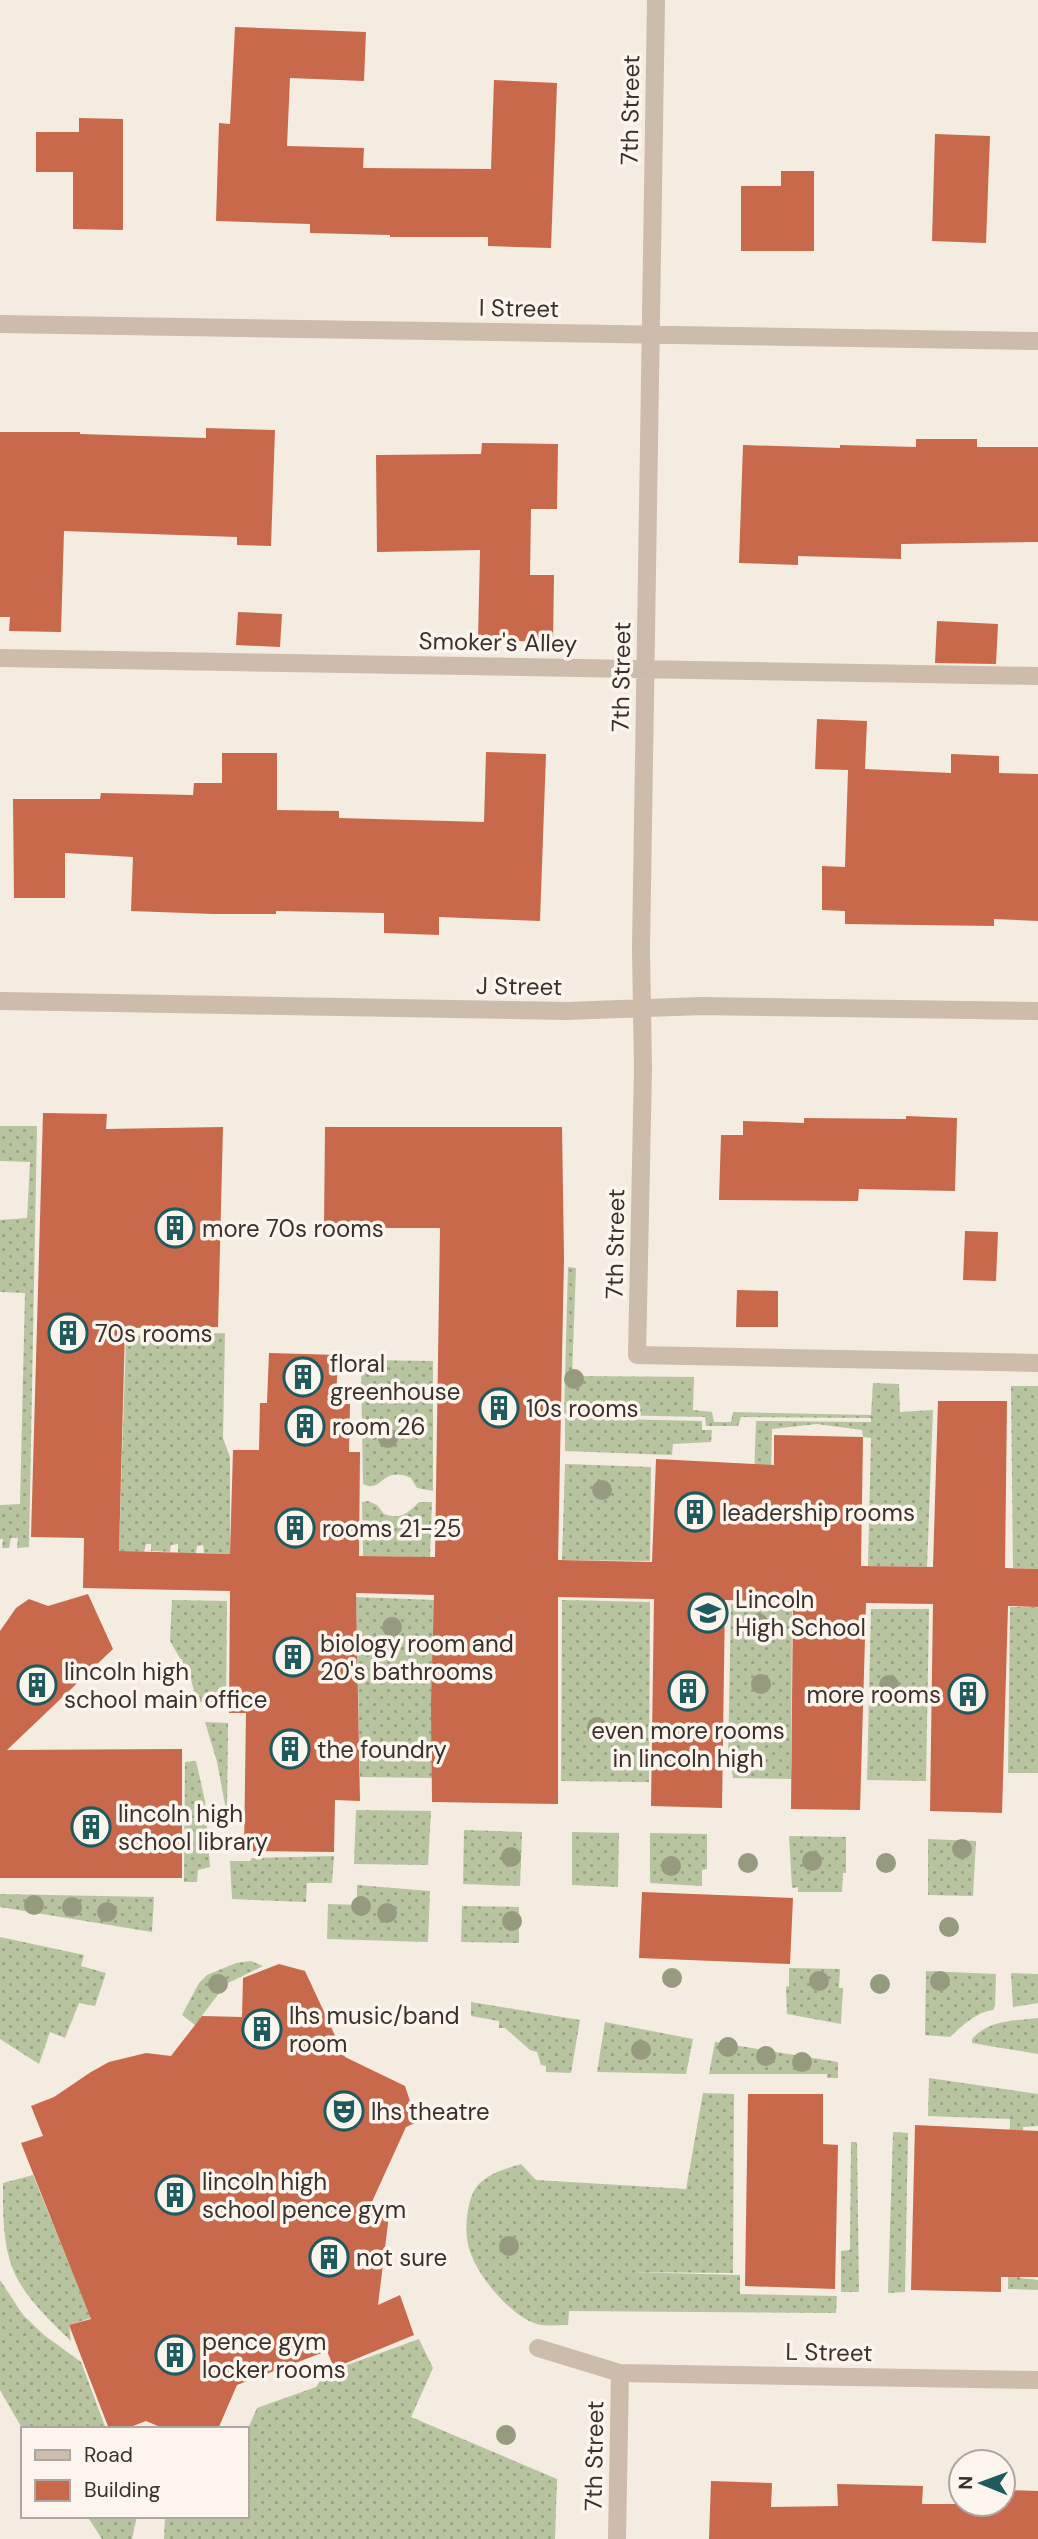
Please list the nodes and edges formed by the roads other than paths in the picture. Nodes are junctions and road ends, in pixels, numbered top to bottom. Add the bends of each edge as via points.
1 (656, 0) edge
2 (0, 324) edge
3 (650, 334) junction
4 (1038, 341) edge
5 (0, 658) edge
6 (645, 669) junction
7 (1038, 676) edge
8 (0, 1001) edge
9 (642, 1008) junction
10 (1038, 1011) edge
11 (1038, 1363) edge
12 (538, 2348) dead end
13 (620, 2373) junction
14 (1038, 2380) edge
15 (617, 2539) edge

1 - 3 street, 7th Street
2 - 3 street, I Street
3 - 4 street, I Street
3 - 6 street, 7th Street
5 - 6 street, Smoker's Alley
6 - 7 street, Smoker's Alley
6 - 9 street, 7th Street
8 - 9 street, J Street via 566,1011
9 - 10 street, J Street
9 - 11 street, 7th Street via 637,1355
12 - 13 street, L Street
13 - 14 street, L Street
13 - 15 street, 7th Street

